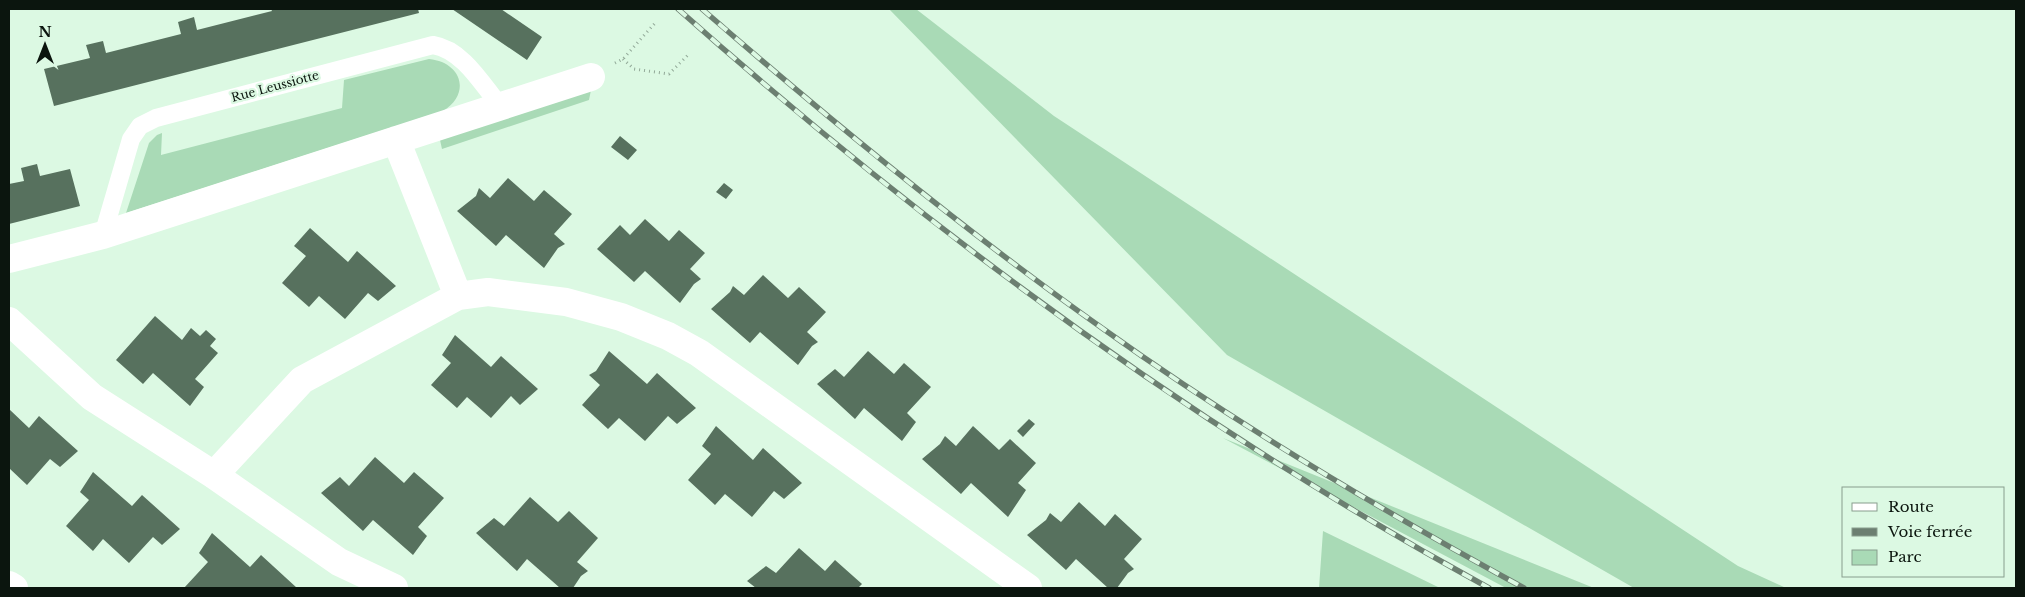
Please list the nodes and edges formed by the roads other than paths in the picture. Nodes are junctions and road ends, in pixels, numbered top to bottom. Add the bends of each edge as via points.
1 (591, 77) dead end
2 (500, 106) junction
3 (396, 140) junction
4 (103, 235) junction
5 (9, 258) edge
6 (458, 296) junction
7 (9, 321) edge
8 (214, 475) junction
9 (9, 585) edge
10 (14, 588) edge
11 (394, 588) edge
12 (1028, 588) edge

1 - 2 street
2 - 3 street
2 - 4 lane, Rue Leussiotte via 463,62 447,48 433,45 156,118 140,126 131,139
3 - 4 street
3 - 6 street
4 - 5 street
6 - 8 street via 302,380
6 - 12 street via 488,292 566,302 621,317 668,336 699,353
7 - 8 street via 92,397
8 - 11 street via 339,562
9 - 10 street

